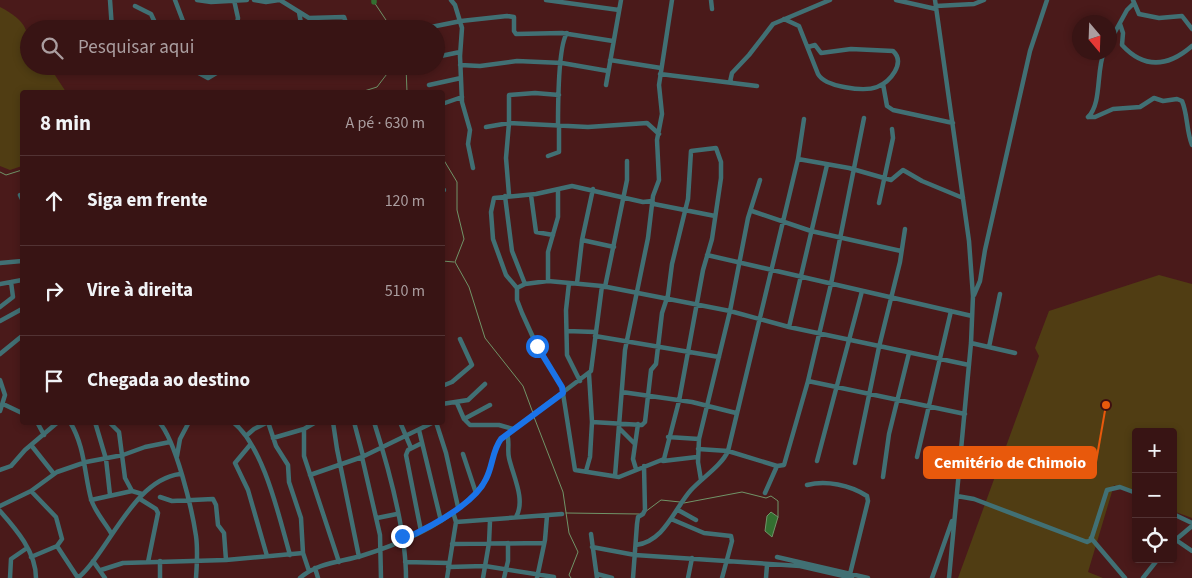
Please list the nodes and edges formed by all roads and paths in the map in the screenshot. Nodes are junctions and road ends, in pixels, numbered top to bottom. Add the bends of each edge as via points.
1 (110, 0) edge
2 (175, 0) edge
3 (197, 0) edge
4 (247, 0) edge
5 (254, 0) edge
6 (279, 0) edge
7 (450, 0) edge
8 (546, 0) edge
9 (621, 0) edge
10 (672, 0) edge
11 (711, 0) edge
12 (830, 0) edge
13 (896, 0) edge
14 (935, 0) edge
15 (984, 0) edge
16 (1047, 0) edge
17 (234, 1) edge
18 (1134, 2) edge
19 (135, 6) dead end
20 (936, 8) junction
21 (712, 9) dead end
22 (619, 10) junction
23 (299, 12) junction
24 (111, 20) edge
25 (154, 20) edge
26 (183, 20) edge
27 (236, 20) edge
28 (300, 20) edge
29 (345, 20) edge
30 (784, 20) junction
31 (461, 21) junction
32 (445, 24) edge
33 (1120, 24) junction
34 (1192, 28) edge
35 (1117, 29) edge
36 (567, 33) junction
37 (614, 41) junction
38 (1192, 46) edge
39 (808, 47) junction
40 (460, 52) junction
41 (445, 54) edge
42 (610, 60) junction
43 (1102, 60) edge
44 (562, 63) junction
45 (460, 65) junction
46 (608, 71) junction
47 (661, 71) junction
48 (202, 75) edge
49 (213, 75) edge
50 (461, 78) junction
51 (730, 82) junction
52 (883, 84) junction
53 (429, 85) dead end
54 (606, 85) dead end
55 (757, 86) dead end
56 (559, 95) junction
57 (462, 97) junction
58 (445, 103) edge
59 (864, 118) dead end
60 (804, 119) dead end
61 (509, 123) junction
62 (953, 123) junction
63 (559, 126) junction
64 (486, 127) dead end
65 (892, 129) dead end
66 (659, 134) junction
67 (1192, 145) edge
68 (548, 156) dead end
69 (798, 159) junction
70 (627, 162) dead end
71 (827, 165) junction
72 (473, 168) dead end
73 (855, 171) junction
74 (884, 178) junction
75 (760, 180) dead end
76 (558, 190) junction
77 (593, 190) junction
78 (531, 195) junction
79 (507, 196) junction
80 (623, 198) junction
81 (963, 198) junction
82 (652, 201) junction
83 (879, 203) dead end
84 (686, 210) junction
85 (752, 211) junction
86 (715, 216) junction
87 (782, 222) junction
88 (905, 229) dead end
89 (811, 231) junction
90 (553, 235) junction
91 (841, 237) junction
92 (582, 240) junction
93 (614, 246) junction
94 (901, 251) junction
95 (707, 255) junction
96 (20, 261) edge
97 (0, 263) edge
98 (739, 264) junction
99 (770, 270) junction
100 (802, 278) junction
101 (20, 280) edge
102 (548, 281) junction
103 (11, 282) junction
104 (569, 282) junction
105 (576, 283) junction
106 (0, 284) edge
107 (525, 284) junction
108 (831, 284) junction
109 (604, 286) junction
110 (516, 288) junction
111 (862, 291) junction
112 (636, 292) junction
113 (1000, 294) dead end
114 (973, 296) junction
115 (891, 298) junction
116 (666, 300) junction
117 (698, 305) junction
118 (0, 307) edge
119 (20, 310) edge
120 (730, 311) junction
121 (951, 311) junction
122 (972, 316) junction
123 (758, 319) junction
124 (0, 321) edge
125 (789, 327) junction
126 (567, 331) junction
127 (819, 333) junction
128 (595, 334) junction
129 (20, 338) edge
130 (460, 339) dead end
131 (627, 340) junction
132 (850, 340) junction
133 (971, 343) junction
134 (658, 346) junction
135 (879, 347) junction
136 (989, 347) junction
137 (689, 353) junction
138 (909, 353) junction
139 (1015, 353) dead end
140 (0, 354) edge
141 (719, 357) junction
142 (941, 359) junction
143 (969, 365) junction
144 (589, 374) junction
145 (0, 380) edge
146 (580, 381) junction
147 (808, 381) junction
148 (485, 384) dead end
149 (445, 385) edge
150 (838, 387) junction
151 (622, 392) junction
152 (563, 393) junction
153 (868, 394) junction
154 (649, 396) junction
155 (898, 400) junction
156 (680, 401) junction
157 (458, 403) junction
158 (3, 404) junction
159 (445, 404) edge
160 (490, 405) dead end
161 (708, 407) junction
162 (927, 407) junction
163 (0, 411) edge
164 (20, 412) edge
165 (736, 413) junction
166 (965, 414) junction
167 (464, 419) junction
168 (592, 422) junction
169 (620, 423) junction
170 (638, 424) junction
171 (39, 425) edge
172 (54, 425) edge
173 (72, 425) edge
174 (96, 425) edge
175 (112, 425) edge
176 (161, 425) edge
177 (187, 425) edge
178 (236, 425) edge
179 (262, 425) edge
180 (269, 425) edge
181 (311, 425) edge
182 (334, 425) edge
183 (355, 425) edge
184 (375, 425) edge
185 (401, 425) edge
186 (425, 425) edge
187 (436, 425) edge
188 (304, 429) junction
189 (513, 429) junction
190 (620, 429) junction
191 (419, 430) junction
192 (44, 434) junction
193 (507, 434) junction
194 (246, 436) junction
195 (405, 436) junction
196 (668, 437) junction
197 (273, 438) junction
198 (699, 439) junction
199 (170, 442) junction
200 (422, 443) junction
201 (635, 444) junction
202 (250, 445) junction
203 (31, 446) junction
204 (382, 447) junction
205 (411, 448) junction
206 (698, 449) junction
207 (728, 451) junction
208 (463, 454) dead end
209 (123, 455) junction
210 (362, 456) junction
211 (177, 457) junction
212 (698, 457) junction
213 (917, 457) dead end
214 (106, 458) junction
215 (663, 461) junction
216 (817, 461) dead end
217 (86, 462) junction
218 (855, 463) dead end
219 (340, 464) junction
220 (644, 466) junction
221 (777, 466) junction
222 (636, 469) junction
223 (0, 470) edge
224 (586, 471) junction
225 (54, 474) junction
226 (180, 474) junction
227 (310, 475) junction
228 (615, 476) junction
229 (883, 477) dead end
230 (701, 480) junction
231 (807, 485) dead end
232 (31, 491) junction
233 (132, 491) junction
234 (476, 492) junction
235 (1132, 492) edge
236 (765, 493) dead end
237 (142, 494) junction
238 (110, 496) junction
239 (160, 496) dead end
240 (957, 496) junction
241 (91, 500) junction
242 (140, 500) junction
243 (188, 501) junction
244 (0, 506) edge
245 (458, 507) junction
246 (678, 510) junction
247 (0, 511) edge
248 (453, 512) junction
249 (397, 514) junction
250 (562, 514) dead end
251 (954, 515) junction
252 (547, 516) junction
253 (1177, 516) edge
254 (377, 518) junction
255 (516, 518) junction
256 (671, 519) junction
257 (696, 520) dead end
258 (441, 521) junction
259 (490, 521) junction
260 (456, 522) junction
261 (1192, 524) edge
262 (421, 531) junction
263 (111, 533) junction
264 (591, 534) dead end
265 (1091, 538) junction
266 (1177, 539) edge
267 (402, 540) junction
268 (1177, 542) edge
269 (489, 543) junction
270 (508, 543) junction
271 (544, 543) junction
272 (452, 544) junction
273 (636, 544) junction
274 (57, 546) junction
275 (592, 547) junction
276 (27, 548) junction
277 (380, 550) junction
278 (1192, 551) edge
279 (303, 554) junction
280 (290, 555) junction
281 (635, 555) junction
282 (267, 556) junction
283 (31, 557) junction
284 (358, 557) junction
285 (777, 557) dead end
286 (692, 558) junction
287 (226, 560) junction
288 (93, 561) junction
289 (160, 561) junction
290 (197, 561) junction
291 (148, 562) junction
292 (339, 562) junction
293 (405, 562) junction
294 (726, 562) junction
295 (1155, 563) edge
296 (448, 565) junction
297 (767, 565) junction
298 (485, 566) junction
299 (315, 568) junction
300 (101, 570) junction
301 (506, 570) junction
302 (309, 571) junction
303 (597, 576) edge
304 (851, 576) edge
305 (537, 577) edge
306 (554, 577) edge
307 (10, 578) edge
308 (36, 578) edge
309 (78, 578) edge
310 (105, 578) edge
311 (160, 578) edge
312 (196, 578) edge
313 (300, 578) edge
314 (318, 578) edge
315 (381, 578) edge
316 (406, 578) edge
317 (448, 578) edge
318 (483, 578) edge
319 (504, 578) edge
320 (612, 578) edge
321 (633, 578) edge
322 (688, 578) edge
323 (722, 578) edge
324 (766, 578) edge
325 (868, 578) edge
326 (932, 578) edge
327 (949, 578) edge
328 (1124, 578) edge
329 (1143, 578) edge

1 - 24 street
2 - 26 street
3 - 17 street
4 - 17 street
5 - 6 street
6 - 23 street
7 - 31 street
8 - 22 street
9 - 22 street
10 - 47 street
11 - 21 street
12 - 30 street
13 - 20 street
14 - 20 street
15 - 20 street
16 - 114 street via 1028,58 984,250 980,281
17 - 27 street
18 - 33 street
18 - 34 street via 1140,15 1159,18 1182,16
19 - 25 street via 151,14
20 - 62 street
22 - 37 street
23 - 28 street
23 - 29 street via 309,18 344,17
30 - 39 street via 799,26
30 - 51 street via 771,27 732,72
31 - 32 street
31 - 36 street via 512,16 516,34
31 - 40 street
33 - 35 street
33 - 38 street via 1122,45 1148,62 1163,63 1182,56
36 - 37 street
36 - 44 street via 563,40
37 - 42 street
39 - 52 street via 822,80 844,87 870,88
39 - 52 street via 815,45 821,53 851,49 893,50 898,57 898,65
40 - 41 street
40 - 45 street
42 - 46 street
42 - 47 street
43 - 67 street via 1094,108 1088,118 1113,109 1140,107 1154,98 1177,99 1182,101 1187,113
44 - 45 street via 510,61 483,66
44 - 46 street
44 - 56 street
45 - 50 street
46 - 54 street
47 - 51 street
47 - 66 street via 659,98 662,119
48 - 49 street via 208,78
50 - 53 street
50 - 57 street
51 - 55 street
52 - 62 street via 889,108
56 - 61 street via 510,94
56 - 63 street
57 - 58 street
57 - 72 street via 470,130 468,144
59 - 73 street
60 - 69 street
61 - 63 street
61 - 64 street
61 - 79 street
62 - 81 street
63 - 66 street via 647,123
63 - 68 street via 559,152
65 - 74 street
66 - 82 street via 659,180
69 - 71 street
69 - 87 street
70 - 80 street
71 - 73 street
71 - 89 street
73 - 74 street
73 - 91 street
74 - 81 street via 892,180 903,170
74 - 83 street
75 - 85 street
76 - 77 street via 572,186
76 - 78 street
76 - 90 street via 558,217
77 - 80 street
77 - 92 street
78 - 79 street
78 - 90 street via 536,232
79 - 107 street via 512,251
79 - 110 street via 493,200 492,234 506,275
80 - 82 street
80 - 93 street
81 - 114 street via 970,241
82 - 84 street
82 - 112 street
84 - 86 street
84 - 86 street via 691,151 715,147 721,162
84 - 116 street
85 - 87 street
85 - 98 street
86 - 95 street
87 - 89 street
87 - 99 street
88 - 94 street
89 - 91 street
89 - 100 street
90 - 102 street via 548,252
91 - 94 street
91 - 108 street
92 - 93 street
92 - 105 street
93 - 109 street
94 - 115 street
95 - 98 street
95 - 117 street
96 - 97 street
98 - 99 street
98 - 120 street
99 - 100 street
99 - 123 street
100 - 108 street
100 - 125 street
101 - 103 street
102 - 104 street
102 - 107 street
103 - 106 street
103 - 118 street via 13,297
104 - 105 street
104 - 126 street
105 - 109 street
107 - 110 street
108 - 111 street
108 - 127 street
109 - 112 street
109 - 128 street
110 - 152 street via 522,313
111 - 115 street
111 - 132 street
112 - 116 street
112 - 131 street
113 - 136 street
114 - 122 street
115 - 121 street
115 - 135 street
116 - 117 street
116 - 134 street
117 - 120 street
117 - 137 street
119 - 124 street
120 - 123 street
120 - 141 street
121 - 122 street
121 - 142 street
122 - 133 street
123 - 125 street
123 - 165 street
125 - 127 street
126 - 128 street
126 - 146 street via 567,355
127 - 132 street
127 - 147 street
128 - 131 street
128 - 144 street via 594,361
129 - 140 street
130 - 149 street via 472,365
131 - 134 street
131 - 151 street
132 - 135 street
132 - 150 street
133 - 136 street
133 - 143 street
134 - 137 street
134 - 154 street via 656,364 651,370
135 - 138 street
135 - 153 street
136 - 139 street
137 - 141 street
137 - 156 street
138 - 142 street
138 - 155 street
141 - 161 street
142 - 143 street
142 - 162 street
143 - 166 street
144 - 146 street
144 - 168 street
145 - 158 street via 5,392
146 - 152 street
147 - 150 street
147 - 221 street via 784,464
148 - 157 street via 468,400
150 - 153 street
150 - 216 street
151 - 154 street
151 - 169 street
152 - 189 street
152 - 224 street via 576,470
153 - 155 street
153 - 218 street
154 - 156 street
154 - 170 street via 645,422
155 - 162 street
155 - 229 street
156 - 161 street
156 - 196 street
157 - 159 street
157 - 167 street
158 - 163 street
158 - 164 street
160 - 167 street
161 - 165 street
161 - 198 street
162 - 166 street
162 - 213 street
165 - 207 street
166 - 240 street
167 - 189 street via 470,425
168 - 169 street
168 - 224 street
169 - 170 street
169 - 190 street
170 - 201 street
171 - 192 street
172 - 192 street
173 - 217 street
174 - 214 street
175 - 209 street via 120,432
176 - 199 street
177 - 211 street via 180,438
178 - 194 street
179 - 194 street
180 - 197 street
181 - 188 street
182 - 219 street
183 - 210 street
184 - 204 street
185 - 195 street
186 - 191 street
187 - 245 street
188 - 197 street
188 - 227 street via 304,452
189 - 193 street
190 - 201 street
190 - 228 street
191 - 195 street
191 - 200 street
192 - 203 street
193 - 234 street via 497,443 488,474
193 - 255 street via 509,458 519,497
194 - 202 street
195 - 204 street
195 - 205 street
196 - 198 street
196 - 215 street
197 - 279 street via 288,465 289,482 301,518
198 - 206 street
199 - 209 street
199 - 211 street
200 - 205 street
200 - 258 street
201 - 222 street
202 - 280 street via 267,478
202 - 282 street via 235,463 248,490
203 - 223 street via 11,466
203 - 225 street
204 - 210 street
204 - 249 street
205 - 262 street via 406,455
206 - 207 street
206 - 212 street
207 - 221 street
207 - 230 street
208 - 234 street
209 - 214 street
209 - 233 street via 125,480
210 - 219 street
210 - 254 street
211 - 226 street
212 - 215 street
212 - 230 street
214 - 217 street
214 - 238 street
215 - 220 street
217 - 225 street
217 - 241 street
219 - 227 street
219 - 284 street
220 - 222 street
220 - 273 street via 645,510 638,517
221 - 236 street
222 - 228 street
224 - 228 street
225 - 232 street
226 - 237 street via 171,475
226 - 243 street
227 - 292 street
230 - 246 street
231 - 304 street via 824,482 867,496
232 - 244 street
232 - 274 street via 56,517 62,535
233 - 237 street
233 - 238 street
234 - 245 street
235 - 265 street via 1120,487 1107,490
237 - 242 street
238 - 241 street
239 - 243 street via 166,500
240 - 251 street
240 - 265 street via 974,499 1086,542
241 - 263 street
242 - 263 street
242 - 291 street via 158,513
243 - 287 street via 209,498 215,501 218,525 224,533
243 - 290 street via 196,535
245 - 248 street
246 - 256 street
246 - 257 street
247 - 276 street
248 - 258 street
248 - 260 street
249 - 254 street
249 - 267 street
250 - 252 street
251 - 326 street
251 - 327 street
252 - 255 street
252 - 271 street
253 - 261 street
254 - 277 street
255 - 259 street
256 - 273 street via 649,541
256 - 294 street via 704,533 731,536
258 - 262 street
259 - 260 street
259 - 269 street
260 - 272 street
261 - 266 street
262 - 267 street
263 - 288 street via 109,541
264 - 275 street
265 - 328 street
267 - 277 street
267 - 293 street
268 - 278 street
269 - 270 street
269 - 272 street
269 - 298 street
270 - 271 street
270 - 301 street
271 - 305 street
272 - 296 street
273 - 281 street
274 - 283 street
274 - 309 street
275 - 281 street
275 - 303 street
276 - 283 street
276 - 307 street via 11,559
277 - 284 street
277 - 315 street
279 - 280 street
279 - 302 street
280 - 282 street
281 - 286 street
281 - 321 street
282 - 287 street
283 - 308 street
284 - 292 street
285 - 304 street
286 - 294 street
286 - 322 street
287 - 290 street
288 - 300 street
288 - 309 street
289 - 290 street
289 - 291 street
289 - 311 street
290 - 312 street
291 - 300 street via 117,564
292 - 299 street
293 - 296 street
293 - 316 street
294 - 297 street
294 - 323 street
295 - 329 street
296 - 298 street
296 - 317 street
297 - 304 street via 800,566
297 - 324 street
298 - 301 street
298 - 318 street
299 - 302 street
299 - 314 street
300 - 310 street
301 - 305 street
301 - 319 street
302 - 313 street
303 - 320 street
304 - 325 street
305 - 306 street

